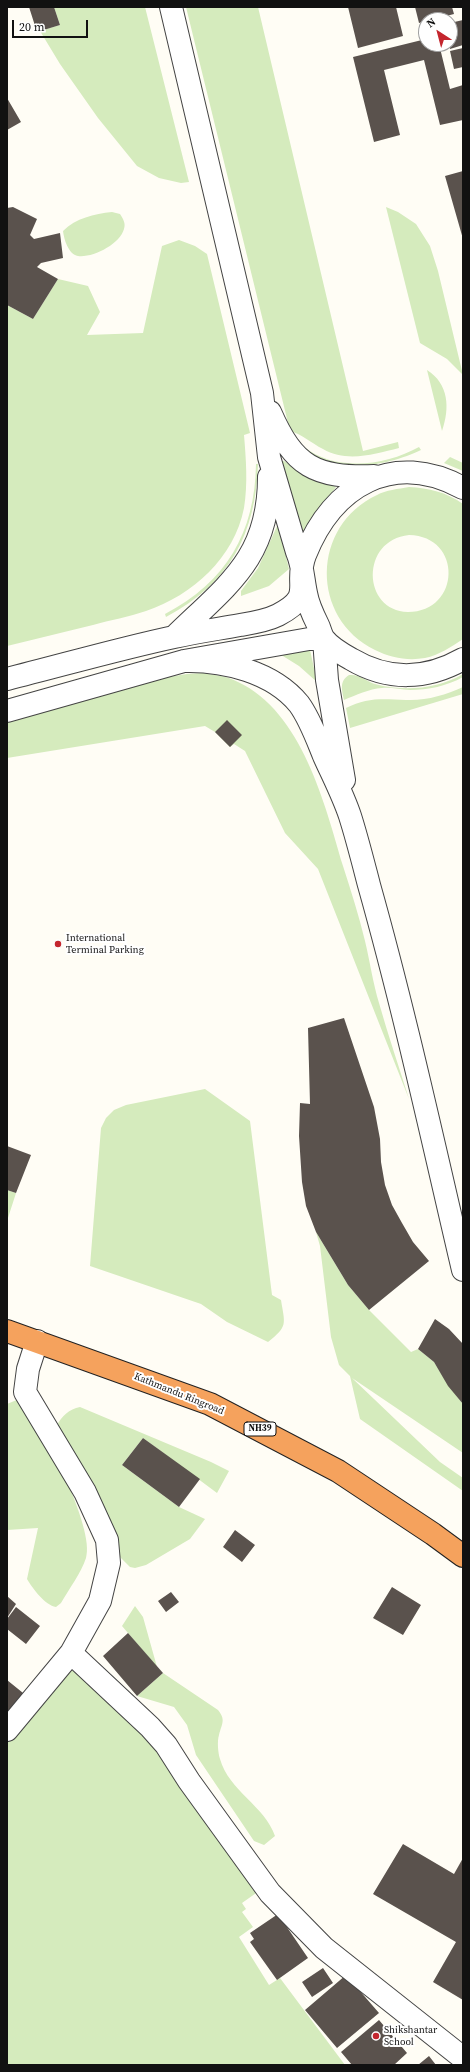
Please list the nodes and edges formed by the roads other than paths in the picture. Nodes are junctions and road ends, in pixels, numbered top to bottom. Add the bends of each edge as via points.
1 (170, 7) edge
2 (262, 392) junction
3 (269, 457) junction
4 (377, 476) junction
5 (463, 488) edge
6 (302, 564) junction
7 (174, 637) junction
8 (324, 639) junction
9 (463, 659) edge
10 (184, 661) junction
11 (7, 679) edge
12 (7, 711) edge
13 (350, 815) junction
14 (463, 1270) edge
15 (7, 1331) edge
16 (37, 1341) junction
17 (463, 1556) edge
18 (71, 1653) junction
19 (7, 1730) edge
20 (463, 2058) edge

1 - 2 street
2 - 3 street
2 - 4 street via 281,437 302,462 315,470 330,474 350,477
3 - 6 street
3 - 7 street via 267,508 256,546 231,583
4 - 5 street via 405,471 420,472 439,476
4 - 6 street via 343,496 322,523
6 - 7 street via 301,598 294,606 276,616 259,621
6 - 8 street via 310,608
7 - 11 street
8 - 9 street via 365,668 394,675 417,676 448,668
8 - 10 street via 309,639
8 - 13 street via 331,708
10 - 12 street
10 - 13 street via 205,660 236,667 270,680 286,691 299,704 311,725
13 - 14 street via 394,974
15 - 16 highway, Kathmandu Ringroad / NH39
16 - 17 highway, Kathmandu Ringroad / NH39 via 217,1408 338,1471
16 - 18 street via 28,1369 25,1392 85,1492 107,1540 109,1563 100,1601
18 - 19 street
18 - 20 street via 145,1722 166,1746 276,1898 324,1948

